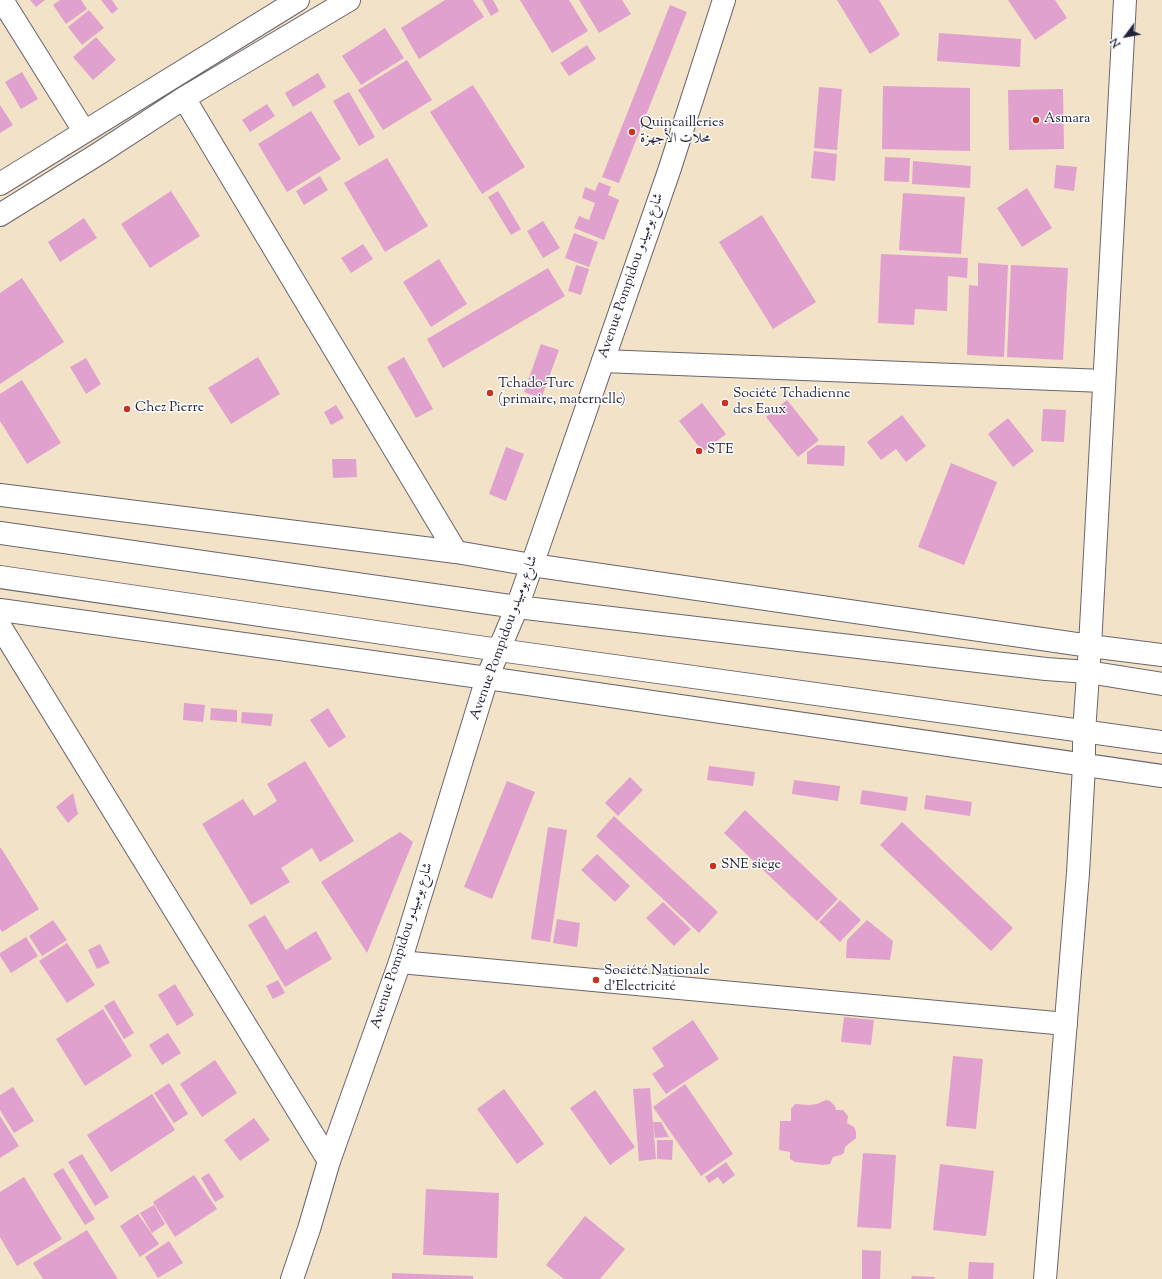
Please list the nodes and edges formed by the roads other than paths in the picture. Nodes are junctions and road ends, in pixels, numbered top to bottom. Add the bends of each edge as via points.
1 (2, 0) edge
2 (298, 0) edge
3 (349, 0) edge
4 (724, 0) edge
5 (1125, 0) edge
6 (184, 98) junction
7 (84, 131) junction
8 (0, 184) edge
9 (0, 215) edge
10 (603, 360) junction
11 (1104, 381) junction
12 (0, 495) edge
13 (0, 533) edge
14 (456, 552) junction
15 (532, 565) junction
16 (0, 577) edge
17 (517, 607) junction
18 (0, 610) edge
19 (0, 626) edge
20 (1090, 646) junction
21 (499, 650) junction
22 (1162, 655) edge
23 (1088, 672) junction
24 (487, 678) junction
25 (1162, 684) edge
26 (1084, 732) junction
27 (1162, 742) edge
28 (1084, 766) junction
29 (1162, 776) edge
30 (400, 962) junction
31 (1066, 1024) junction
32 (329, 1161) junction
33 (292, 1279) edge
34 (1045, 1279) edge

1 - 7 street
2 - 7 street
3 - 6 street
4 - 10 street, Avenue Pompidou شارع بومبيدو via 669,171
5 - 11 street
6 - 9 street
6 - 14 street
7 - 8 street
10 - 11 street
10 - 15 street, Avenue Pompidou شارع بومبيدو
11 - 20 street
12 - 14 street
13 - 17 street
14 - 15 street
15 - 17 street, Avenue Pompidou شارع بومبيدو
15 - 20 street
16 - 21 street
17 - 21 street, Avenue Pompidou شارع بومبيدو
17 - 23 street
18 - 24 street
19 - 32 street
20 - 22 street
20 - 23 street
21 - 24 street, Avenue Pompidou شارع بومبيدو
21 - 26 street
23 - 25 street
23 - 26 street
24 - 28 street
24 - 30 street, Avenue Pompidou شارع بومبيدو
26 - 27 street
26 - 28 street
28 - 29 street
28 - 31 street
30 - 31 street
30 - 32 street, Avenue Pompidou شارع بومبيدو
31 - 34 street
32 - 33 street, Avenue Pompidou شارع بومبيدو

